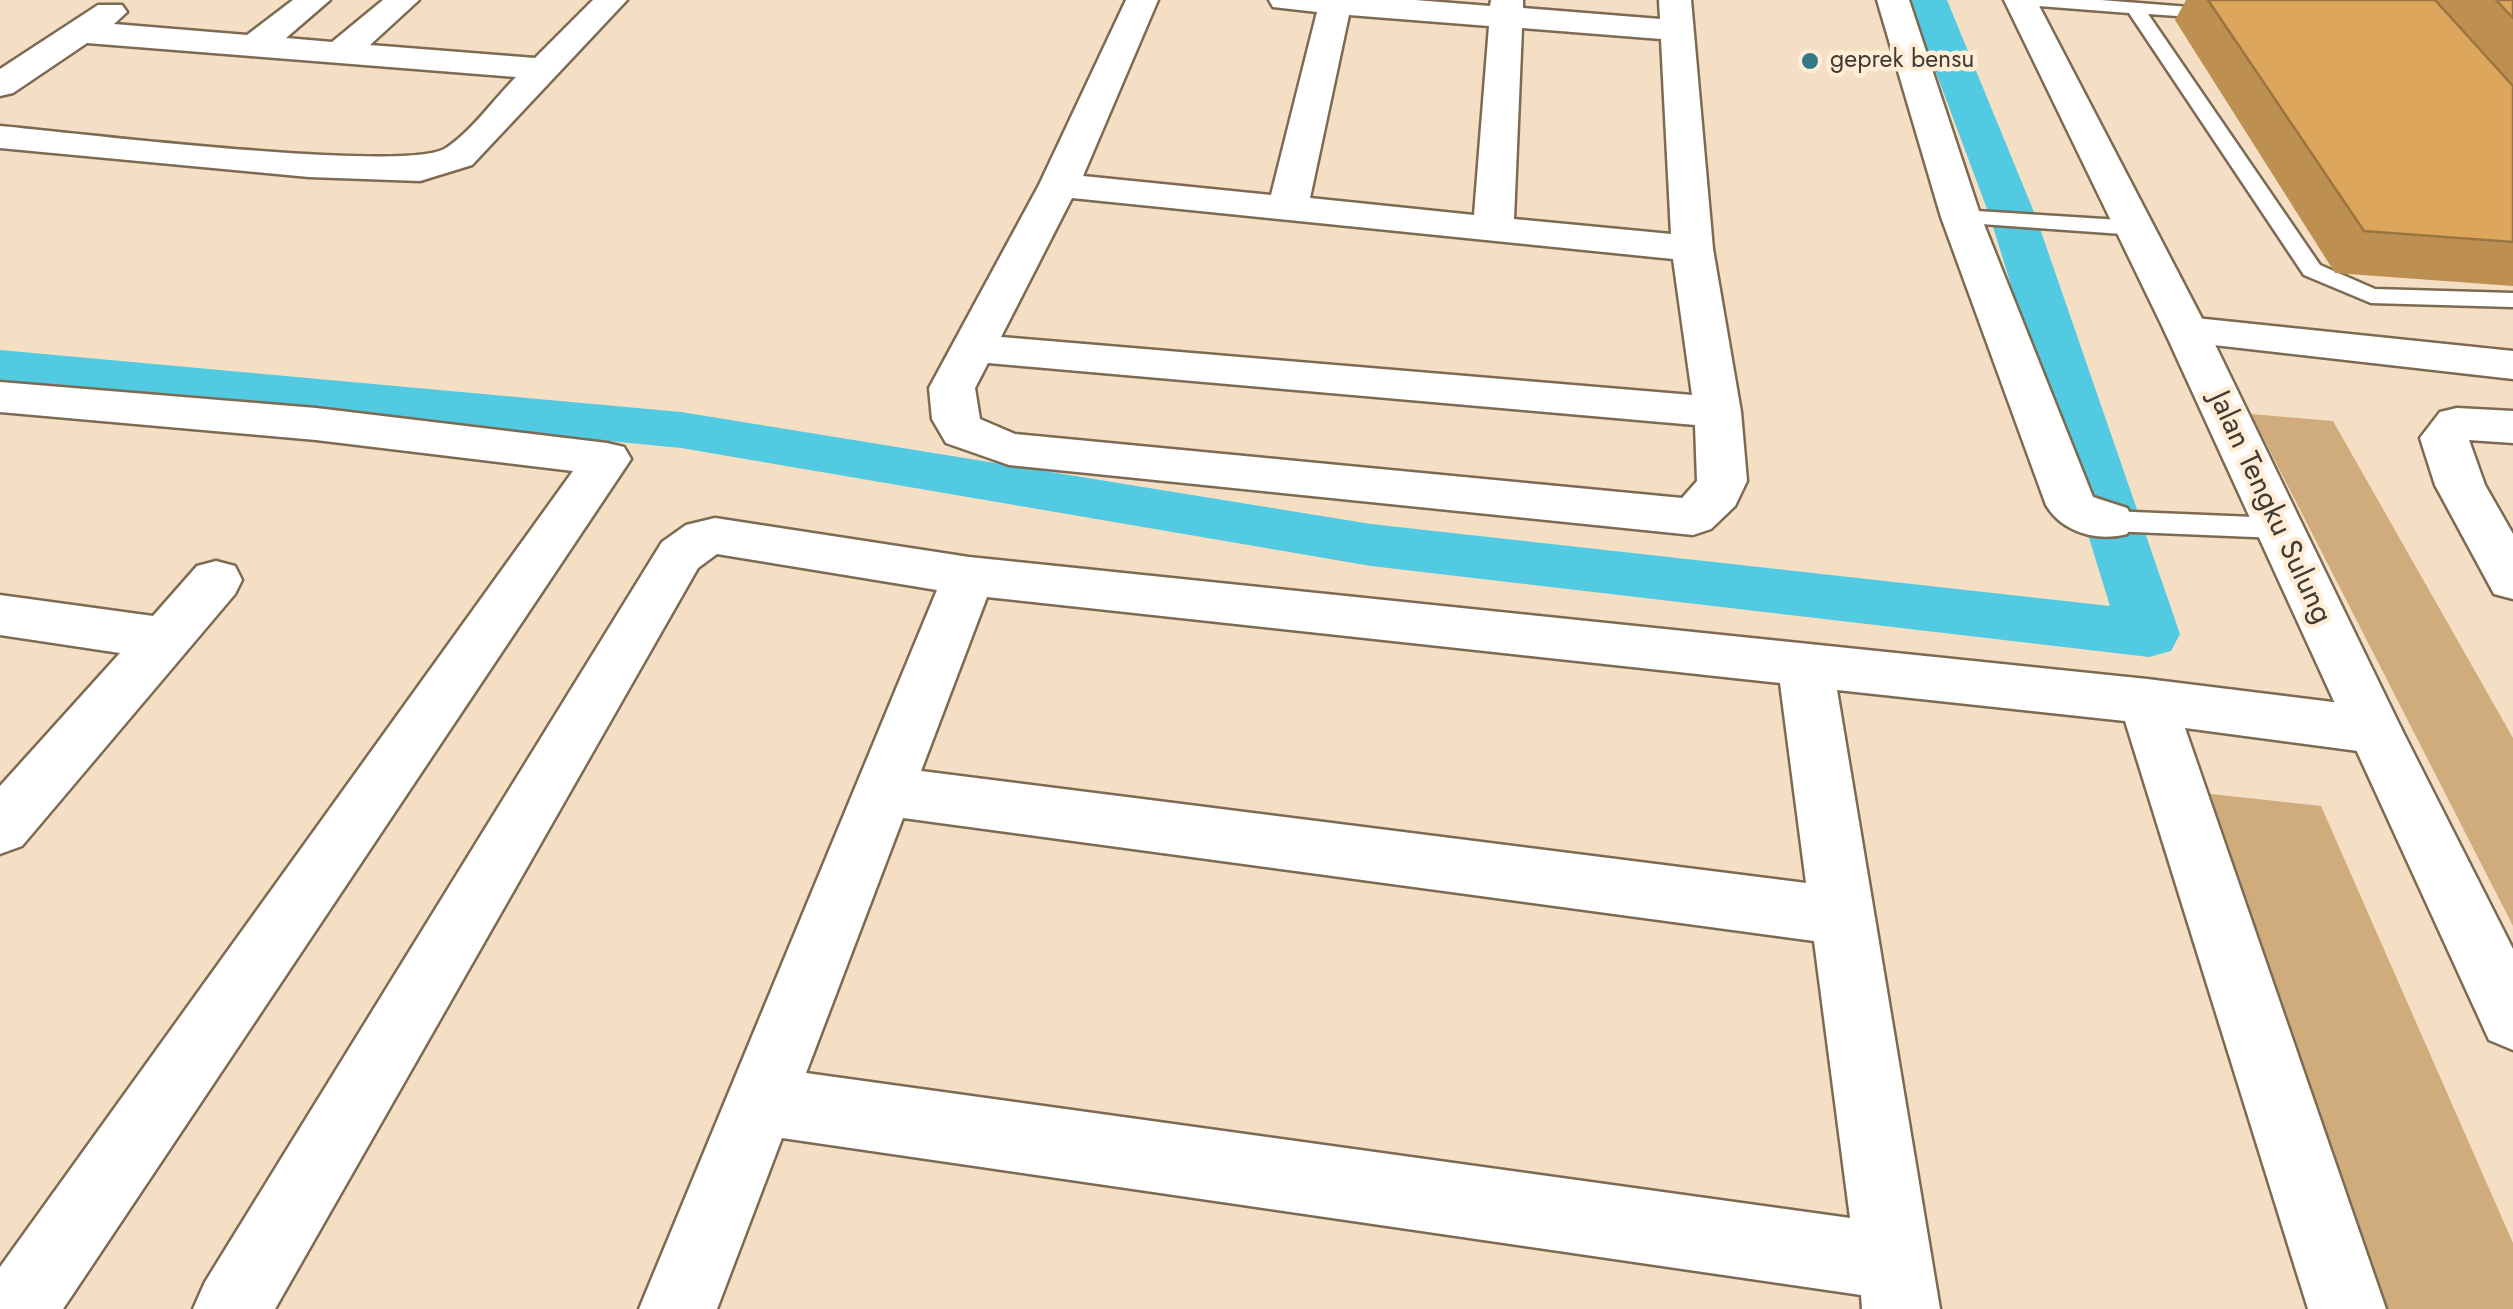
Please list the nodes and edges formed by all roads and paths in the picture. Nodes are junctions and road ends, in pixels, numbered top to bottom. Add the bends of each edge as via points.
1 (128, 0) edge
2 (314, 0) edge
3 (403, 0) edge
4 (611, 0) edge
5 (1142, 0) edge
6 (1285, 0) edge
7 (1893, 0) edge
8 (2023, 0) edge
9 (1335, 2) edge
10 (2135, 8) junction
11 (1506, 9) edge
12 (1676, 15) edge
13 (2249, 16) edge
14 (81, 32) junction
15 (254, 46) junction
16 (340, 54) junction
17 (542, 69) junction
18 (0, 85) edge
19 (0, 136) edge
20 (1059, 185) junction
21 (1288, 207) junction
22 (1975, 218) junction
23 (1492, 228) junction
24 (2136, 228) junction
25 (1692, 249) junction
26 (2513, 300) edge
27 (2186, 330) junction
28 (973, 348) junction
29 (2513, 365) edge
30 (0, 397) edge
31 (1718, 412) junction
32 (2513, 427) edge
33 (2109, 521) joint
34 (2278, 528) junction
35 (969, 576) junction
36 (216, 580) dead end
37 (2513, 580) edge
38 (0, 615) edge
39 (167, 639) junction
40 (1805, 666) junction
41 (2147, 701) junction
42 (2373, 730) junction
43 (884, 791) junction
44 (0, 828) edge
45 (1842, 916) junction
46 (2508, 997) edge
47 (764, 1101) junction
48 (1897, 1286) edge
49 (17, 1309) edge
50 (232, 1309) edge
51 (678, 1309) edge
52 (2346, 1309) edge

1 - 14 street
2 - 15 street
3 - 16 street
4 - 17 street
5 - 20 street
6 - 9 street
7 - 22 street
8 - 10 lane
8 - 24 street, Jalan Tengku Sulung
9 - 11 street
9 - 21 street
10 - 13 lane
10 - 26 lane via 2312,270 2371,296
11 - 12 street
11 - 23 street
12 - 25 street
14 - 15 street
14 - 18 street
15 - 16 street
16 - 17 street
17 - 19 street via 458,157 420,169
20 - 21 street
20 - 28 street
21 - 23 street
22 - 24 lane
22 - 33 street via 2071,506
23 - 25 street
24 - 27 street, Jalan Tengku Sulung
25 - 31 street
27 - 29 street
27 - 34 street, Jalan Tengku Sulung
28 - 31 street
28 - 31 street via 952,388 956,418 962,432 1009,448 1693,517 1722,481
30 - 49 street via 316,424 607,460
32 - 37 street via 2458,422 2444,438 2460,485
33 - 34 lane
34 - 42 street, Jalan Tengku Sulung
35 - 40 street
35 - 43 street
35 - 50 street via 714,536 680,555
36 - 39 street
38 - 39 street
39 - 44 street
40 - 41 street
40 - 45 street
41 - 42 street
41 - 52 street
42 - 46 street, Jalan Tengku Sulung
43 - 45 street
43 - 47 street
45 - 48 street
47 - 48 street
47 - 51 street

